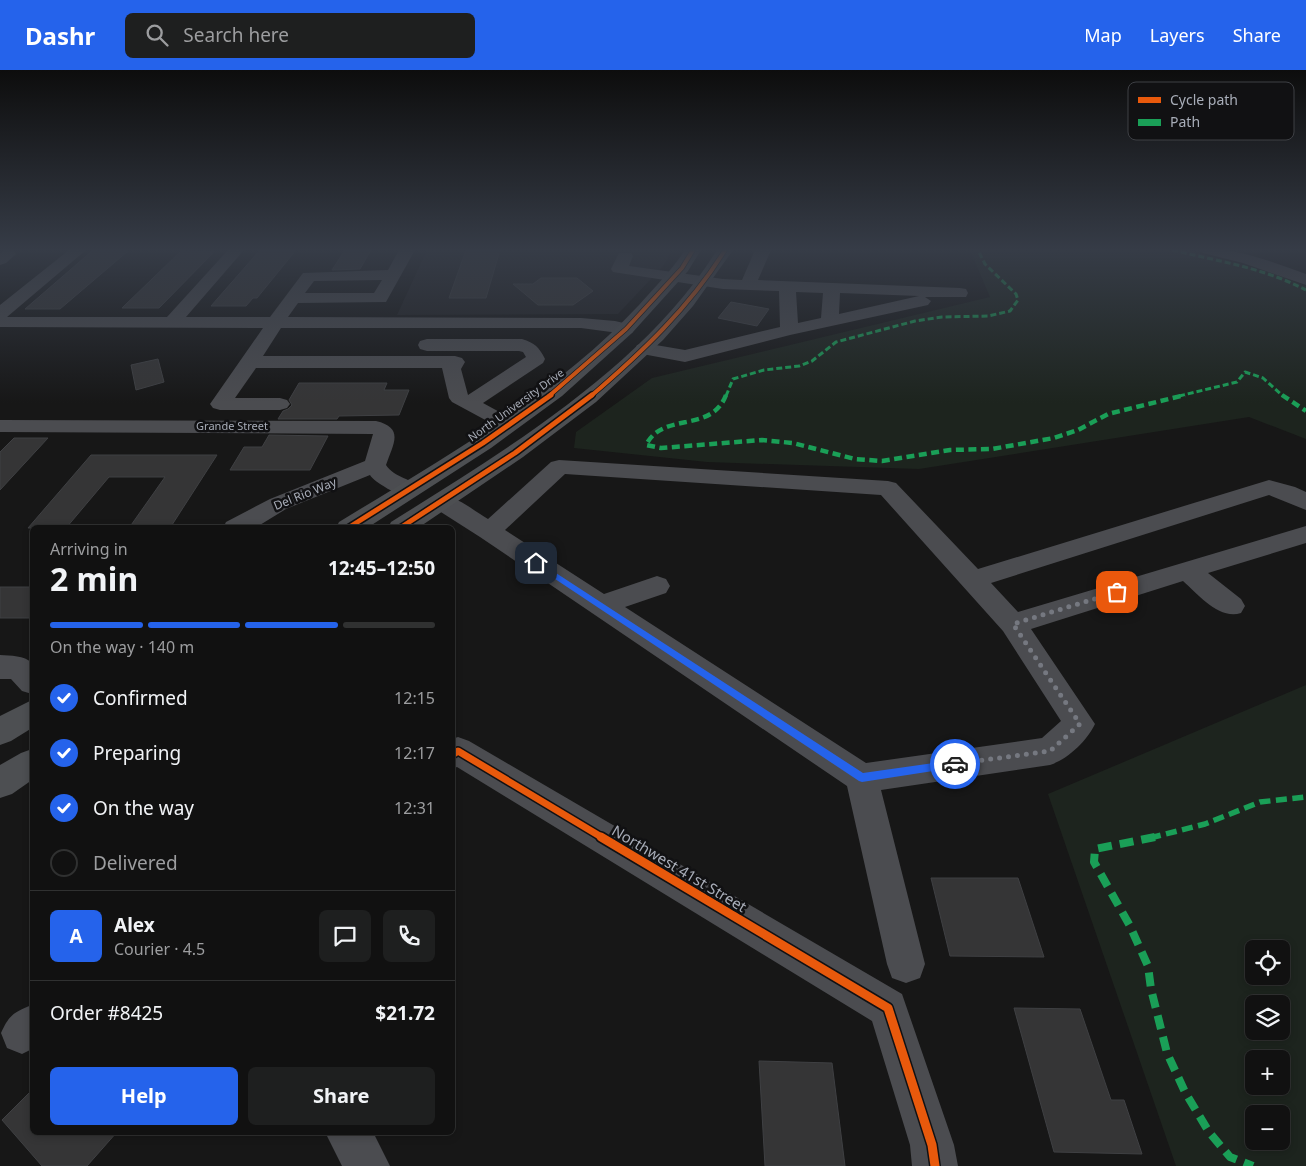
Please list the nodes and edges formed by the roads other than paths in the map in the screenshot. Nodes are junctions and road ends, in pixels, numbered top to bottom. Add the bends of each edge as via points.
1 (16, 301) edge
2 (197, 301) edge
3 (291, 301) edge
4 (652, 301) edge
5 (687, 301) edge
6 (788, 301) edge
7 (831, 301) edge
8 (922, 301) edge
9 (0, 314) edge
10 (830, 321) junction
11 (0, 322) edge
12 (62, 322) junction
13 (275, 323) junction
14 (494, 323) junction
15 (626, 329) junction
16 (789, 330) junction
17 (172, 334) junction
18 (54, 340) dead end
19 (261, 345) junction
20 (489, 345) junction
21 (644, 349) junction
22 (250, 362) junction
23 (469, 403) junction
24 (280, 404) dead end
25 (509, 425) junction
26 (0, 426) edge
27 (471, 450) junction
28 (376, 465) junction
29 (401, 495) junction
30 (447, 498) junction
31 (1306, 502) edge
32 (278, 504) junction
33 (226, 525) edge
34 (241, 525) edge
35 (353, 525) edge
36 (388, 525) edge
37 (405, 525) edge
38 (489, 532) junction
39 (1306, 534) edge
40 (1187, 570) junction
41 (972, 580) junction
42 (657, 586) dead end
43 (600, 605) junction
44 (1230, 606) dead end
45 (1013, 624) junction
46 (0, 668) edge
47 (30, 680) edge
48 (30, 713) edge
49 (0, 732) edge
50 (455, 753) edge
51 (30, 764) edge
52 (862, 778) junction
53 (0, 783) edge
54 (906, 964) dead end
55 (349, 1135) edge
56 (367, 1166) edge
57 (935, 1166) edge

1 - 9 street
2 - 17 street
3 - 13 street
4 - 15 main road, North University Drive
5 - 21 main road
6 - 16 street
7 - 10 street
8 - 10 street
10 - 16 street
11 - 12 street
12 - 17 street
12 - 18 street via 50,335
13 - 14 street via 421,316
13 - 17 street
13 - 19 street
14 - 15 street via 581,323
14 - 20 street
15 - 25 main road, North University Drive via 555,392
16 - 21 street via 685,356
19 - 20 street
19 - 22 street
20 - 23 street via 522,345 531,349 536,359
21 - 30 main road via 598,391
22 - 23 street via 455,362 451,369 459,398
22 - 24 street via 220,404
23 - 25 street
25 - 27 main road, North University Drive
26 - 28 street, Grande Street via 376,427 384,431 384,438
27 - 29 main road, North University Drive
27 - 30 main road via 468,461 442,478
28 - 29 street via 381,475
28 - 32 street, Del Rio Way
29 - 35 main road, North University Drive
29 - 36 main road via 400,517
30 - 37 main road
30 - 38 street
31 - 41 street via 1269,487
32 - 33 street via 236,503
32 - 34 street, Del Rio Way
38 - 41 street via 559,467 888,488
38 - 43 street
39 - 40 street
40 - 44 street
40 - 45 street
41 - 45 street
42 - 43 street
43 - 52 street
45 - 52 street via 1080,724 1050,751
46 - 47 street via 19,668
48 - 49 main road
50 - 57 street, Northwest 41st Street via 888,1008 932,1145
51 - 53 main road
52 - 54 street
55 - 56 street

